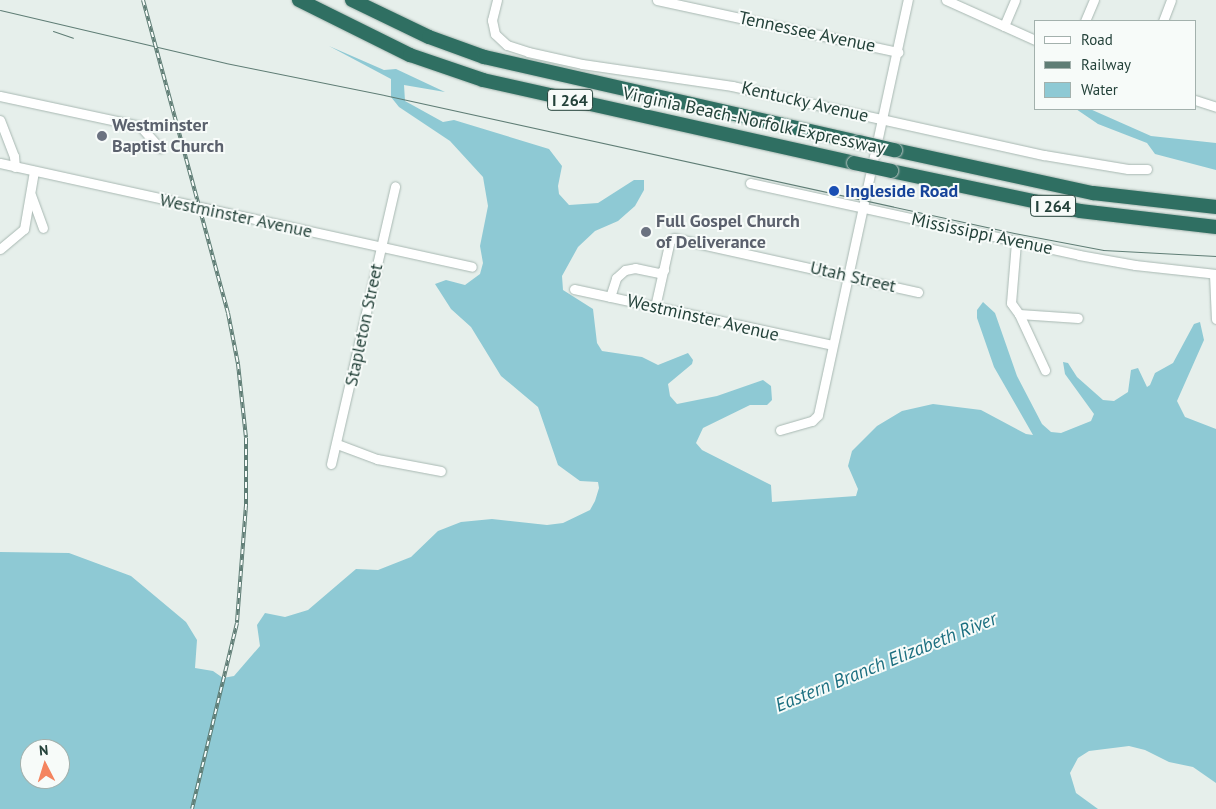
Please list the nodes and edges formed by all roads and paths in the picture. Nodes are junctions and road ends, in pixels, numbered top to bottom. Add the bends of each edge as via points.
1 (299, 0) edge
2 (352, 0) edge
3 (657, 0) edge
4 (908, 0) edge
5 (946, 0) edge
6 (1015, 0) edge
7 (1094, 0) edge
8 (1171, 0) edge
9 (496, 3) edge
10 (1085, 20) edge
11 (1163, 20) edge
12 (1004, 26) junction
13 (1034, 40) edge
14 (898, 52) junction
15 (0, 96) edge
16 (1196, 100) edge
17 (1216, 107) edge
18 (883, 119) junction
19 (0, 120) edge
20 (160, 148) dead end
21 (0, 164) edge
22 (15, 167) junction
23 (1147, 168) dead end
24 (34, 171) junction
25 (750, 183) dead end
26 (396, 186) dead end
27 (31, 195) junction
28 (864, 207) junction
29 (1216, 207) edge
30 (1216, 227) edge
31 (43, 228) dead end
32 (1016, 242) junction
33 (381, 248) junction
34 (0, 249) edge
35 (472, 267) dead end
36 (664, 270) junction
37 (1215, 274) edge
38 (849, 275) junction
39 (574, 289) dead end
40 (918, 292) dead end
41 (610, 297) junction
42 (655, 307) junction
43 (1020, 314) junction
44 (1078, 318) dead end
45 (1216, 319) edge
46 (832, 345) junction
47 (1045, 370) dead end
48 (780, 430) dead end
49 (337, 444) junction
50 (331, 464) dead end
51 (441, 471) dead end

1 - 30 highway, Virginia Beach-Norfolk Expressway / I 264, bridge via 396,49 476,78 1080,211
2 - 29 highway, Virginia Beach-Norfolk Expressway / I 264, bridge via 429,37 484,57 1093,193
3 - 14 street, Tennessee Avenue
4 - 14 street
5 - 12 street
6 - 12 street
7 - 10 street
8 - 11 street
9 - 18 street, Kentucky Avenue via 492,20 495,34 503,43 521,50 591,65 732,86
12 - 13 street
14 - 18 street
15 - 20 street via 140,126
16 - 17 street
18 - 23 street, Kentucky Avenue via 1044,155 1128,169
18 - 28 street
19 - 22 street
21 - 22 street, Westminster Avenue
22 - 24 street, Westminster Avenue
24 - 27 street
24 - 33 street, Westminster Avenue
25 - 28 street, Mississippi Avenue
26 - 33 street, Stapleton Street
27 - 31 street
27 - 34 street via 24,229
28 - 32 street, Mississippi Avenue
28 - 38 street
32 - 37 street, Mississippi Avenue via 1135,265
32 - 43 street via 1010,299
33 - 35 street, Westminster Avenue
33 - 49 street, Stapleton Street
36 - 38 street, Utah Street via 672,238
36 - 41 street via 659,273 635,268 625,270 616,278
36 - 42 street
37 - 45 street
38 - 40 street, Utah Street
38 - 46 street
39 - 41 street, Westminster Avenue
41 - 42 street, Westminster Avenue
42 - 46 street, Westminster Avenue
43 - 44 street
43 - 47 street
46 - 48 street via 818,415 812,421
49 - 50 street, Stapleton Street
49 - 51 street via 378,459

